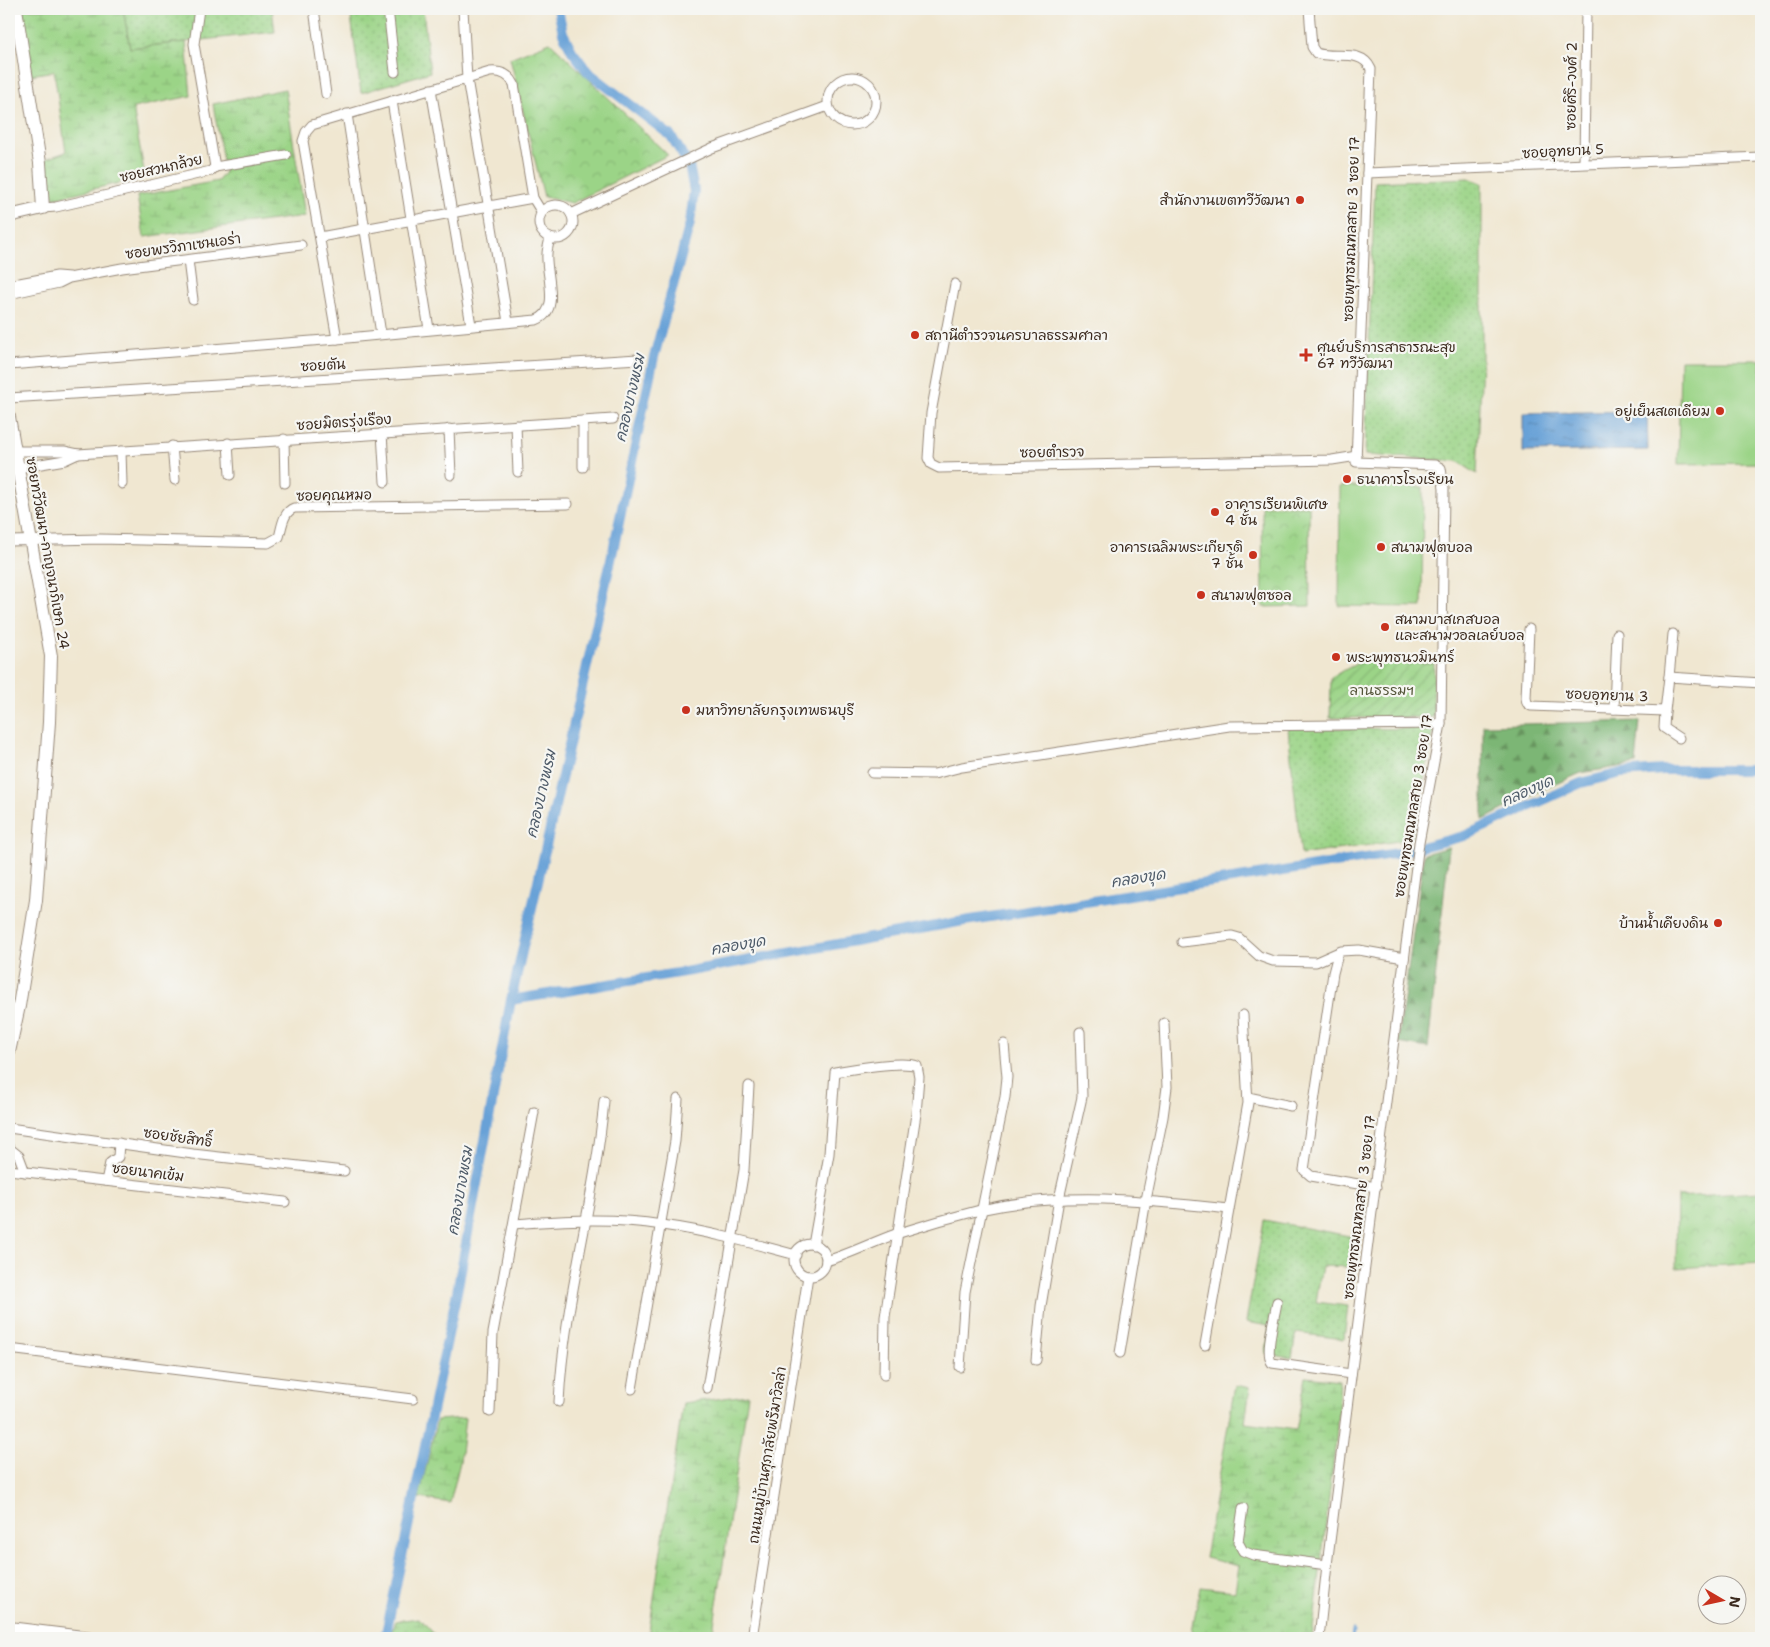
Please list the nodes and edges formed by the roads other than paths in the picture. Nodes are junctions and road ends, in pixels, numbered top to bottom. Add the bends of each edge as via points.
1 (16, 9) edge
2 (199, 9) edge
3 (314, 9) edge
4 (388, 9) edge
5 (463, 9) edge
6 (1309, 9) edge
7 (1586, 9) edge
8 (395, 72) dead end
9 (467, 79) junction
10 (431, 89) junction
11 (326, 94) dead end
12 (392, 101) junction
13 (828, 106) junction
14 (347, 114) junction
15 (286, 155) dead end
16 (1761, 157) edge
17 (1584, 163) junction
18 (215, 166) junction
19 (1367, 173) junction
20 (533, 198) junction
21 (488, 206) junction
22 (43, 208) junction
23 (541, 211) junction
24 (452, 213) junction
25 (572, 214) junction
26 (9, 216) edge
27 (411, 220) junction
28 (365, 229) junction
29 (320, 237) junction
30 (550, 238) junction
31 (301, 245) dead end
32 (188, 260) junction
33 (69, 278) junction
34 (955, 284) dead end
35 (9, 285) edge
36 (9, 294) edge
37 (193, 300) dead end
38 (508, 322) junction
39 (471, 326) junction
40 (429, 330) junction
41 (381, 334) junction
42 (337, 339) junction
43 (638, 359) dead end
44 (9, 365) edge
45 (9, 398) edge
46 (9, 418) edge
47 (613, 419) dead end
48 (583, 421) junction
49 (516, 425) junction
50 (449, 429) junction
51 (382, 433) junction
52 (284, 439) junction
53 (228, 443) junction
54 (172, 446) junction
55 (121, 450) junction
56 (14, 451) junction
57 (78, 454) junction
58 (1356, 456) junction
59 (583, 467) dead end
60 (17, 468) junction
61 (518, 472) dead end
62 (230, 475) dead end
63 (451, 475) dead end
64 (175, 480) dead end
65 (385, 482) dead end
66 (285, 483) dead end
67 (122, 484) dead end
68 (568, 504) dead end
69 (9, 541) edge
70 (31, 541) junction
71 (1529, 629) dead end
72 (1617, 634) dead end
73 (1673, 634) dead end
74 (1669, 677) junction
75 (1761, 683) edge
76 (1614, 709) junction
77 (1665, 711) junction
78 (1441, 724) junction
79 (1679, 738) dead end
80 (872, 773) dead end
81 (1182, 942) dead end
82 (1338, 954) junction
83 (1404, 958) junction
84 (1243, 1015) dead end
85 (1164, 1023) dead end
86 (1080, 1032) dead end
87 (1004, 1044) dead end
88 (9, 1052) edge
89 (749, 1086) dead end
90 (1248, 1097) junction
91 (678, 1099) dead end
92 (604, 1101) dead end
93 (1291, 1106) dead end
94 (534, 1112) dead end
95 (9, 1128) edge
96 (120, 1143) junction
97 (9, 1148) edge
98 (9, 1170) edge
99 (344, 1171) dead end
100 (25, 1172) junction
101 (106, 1181) junction
102 (1376, 1187) junction
103 (1059, 1199) junction
104 (1146, 1200) junction
105 (285, 1202) dead end
106 (1229, 1209) junction
107 (981, 1210) junction
108 (586, 1220) junction
109 (514, 1224) junction
110 (661, 1224) junction
111 (896, 1234) junction
112 (734, 1238) junction
113 (813, 1245) junction
114 (796, 1255) junction
115 (826, 1261) junction
116 (808, 1276) junction
117 (1277, 1302) dead end
118 (1205, 1345) dead end
119 (9, 1350) edge
120 (1120, 1353) dead end
121 (1036, 1360) dead end
122 (960, 1367) dead end
123 (884, 1374) dead end
124 (1351, 1374) junction
125 (706, 1388) dead end
126 (632, 1389) dead end
127 (413, 1399) dead end
128 (559, 1402) dead end
129 (490, 1412) dead end
130 (1243, 1508) dead end
131 (1326, 1565) junction
132 (9, 1628) edge
133 (91, 1638) edge
134 (752, 1638) edge
135 (1319, 1638) edge

1 - 22 street via 40,163
2 - 18 street, ซอยสวนกล้วย via 194,44
3 - 11 street
4 - 8 street
5 - 9 street
6 - 19 street, ซอยพุทธมณฑลสาย 3 ซอย 17 via 1312,47 1316,53 1363,58 1371,69
7 - 17 street, ซอยศิริ-วงศ์ 2
9 - 10 street
9 - 20 street via 494,72 505,74 512,81
9 - 21 street
10 - 12 street
10 - 24 street
12 - 14 street
12 - 27 street
13 - 13 street via 830,90 845,77 857,77 867,82 875,96 873,111 857,124 840,122
13 - 25 street via 674,164
14 - 28 street
14 - 29 street via 312,125 304,138
15 - 18 street
16 - 17 street, ซอยอุทยาน 5
17 - 19 street, ซอยอุทยาน 5
18 - 22 street, ซอยสวนกล้วย via 211,171
19 - 58 street, ซอยพุทธมณฑลสาย 3 ซอย 17
20 - 21 street
20 - 23 street
21 - 24 street
21 - 38 street
22 - 26 street
23 - 25 street via 556,204
23 - 30 street via 539,228
24 - 27 street
24 - 39 street
25 - 30 street via 573,224 568,234 558,239
27 - 28 street
27 - 40 street
28 - 29 street
28 - 41 street
29 - 42 street
30 - 38 street via 547,255 549,308 539,319
31 - 32 street, ซอยพรวิภาเซนเอร่า
32 - 33 street, ซอยพรวิภาเซนเอร่า
32 - 37 street
33 - 35 street, ซอยพรวิภาเซนเอร่า via 57,276
33 - 36 street, ซอยพรวิภาเซนเอร่า
34 - 58 street, ซอยตำรวจ via 931,413 928,458 939,468 1332,460
38 - 39 street
39 - 40 street
40 - 41 street
41 - 42 street
42 - 44 street
43 - 45 street, ซอยตัน
46 - 56 street, ซอยทวีวัฒนา-กาญจนาภิเษก 24
47 - 48 street, ซอยมิตรรุ่งเรือง
48 - 49 street, ซอยมิตรรุ่งเรือง
48 - 59 street
49 - 50 street, ซอยมิตรรุ่งเรือง
49 - 61 street
50 - 51 street, ซอยมิตรรุ่งเรือง
50 - 63 street
51 - 52 street, ซอยมิตรรุ่งเรือง
51 - 65 street
52 - 53 street, ซอยมิตรรุ่งเรือง
52 - 66 street
53 - 54 street, ซอยมิตรรุ่งเรือง
53 - 62 street
54 - 55 street, ซอยมิตรรุ่งเรือง
54 - 64 street
55 - 57 street, ซอยมิตรรุ่งเรือง
55 - 67 street
56 - 57 street, ซอยมิตรรุ่งเรือง
56 - 60 street, ซอยทวีวัฒนา-กาญจนาภิเษก 24
57 - 60 street, ซอยมิตรรุ่งเรือง via 65,460
58 - 78 street, ซอยพุทธมณฑลสาย 3 ซอย 17 via 1356,462 1435,465 1443,473
60 - 70 street, ซอยทวีวัฒนา-กาญจนาภิเษก 24
68 - 70 street, ซอยคุณหมอ via 294,508 286,515 279,537 268,543
69 - 70 street, ซอยคุณหมอ
70 - 88 street, ซอยทวีวัฒนา-กาญจนาภิเษก 24 via 51,656 49,722 36,900
71 - 76 street, ซอยอุทยาน 3 via 1527,703 1537,707
72 - 76 street
73 - 74 street, ซอยอุทยาน 3
74 - 75 street
74 - 77 street, ซอยอุทยาน 3
76 - 77 street, ซอยอุทยาน 3
77 - 79 street via 1664,728
78 - 80 street via 1229,726 934,774
78 - 83 street, ซอยพุทธมณฑลสาย 3 ซอย 17 via 1418,843
81 - 82 street via 1232,936 1259,956 1273,961 1316,962
82 - 83 street via 1360,950
82 - 102 street via 1304,1170 1311,1176
83 - 102 street, ซอยพุทธมณฑลสาย 3 ซอย 17
84 - 90 street
85 - 104 street via 1167,1087
86 - 103 street via 1082,1097
87 - 107 street via 1005,1097
89 - 112 street via 744,1170
90 - 93 street
90 - 106 street
91 - 110 street via 675,1141
92 - 108 street
94 - 109 street
95 - 96 street, ซอยชัยสิทธิ์
96 - 99 street, ซอยชัยสิทธิ์
96 - 101 street via 118,1157 110,1163
97 - 100 street via 19,1156
98 - 100 street, ซอยนาคเข้ม
100 - 101 street, ซอยนาคเข้ม
101 - 105 street, ซอยนาคเข้ม
102 - 124 street, ซอยพุทธมณฑลสาย 3 ซอย 17
103 - 104 street
103 - 107 street
103 - 121 street via 1041,1306
104 - 106 street
104 - 120 street
106 - 118 street
107 - 111 street
107 - 122 street via 965,1292
108 - 109 street
108 - 110 street
108 - 128 street via 561,1363
109 - 129 street via 493,1334
110 - 112 street
110 - 126 street
111 - 113 street via 916,1114 919,1068 912,1064 835,1072 829,1154
111 - 115 street
111 - 123 street via 885,1317
112 - 114 street
112 - 125 street
113 - 114 street via 805,1246
113 - 115 street via 824,1252
114 - 116 street via 796,1268
115 - 116 street via 820,1272
116 - 134 street, ถนนหมู่บ้านศุภาลัยพรีมาวิลล่า
117 - 124 street via 1268,1351 1272,1363
119 - 127 street
124 - 131 street, ซอยพุทธมณฑลสาย 3 ซอย 17
130 - 131 street via 1238,1542 1243,1551
131 - 135 street, ซอยพุทธมณฑลสาย 3 ซอย 17
132 - 133 street

